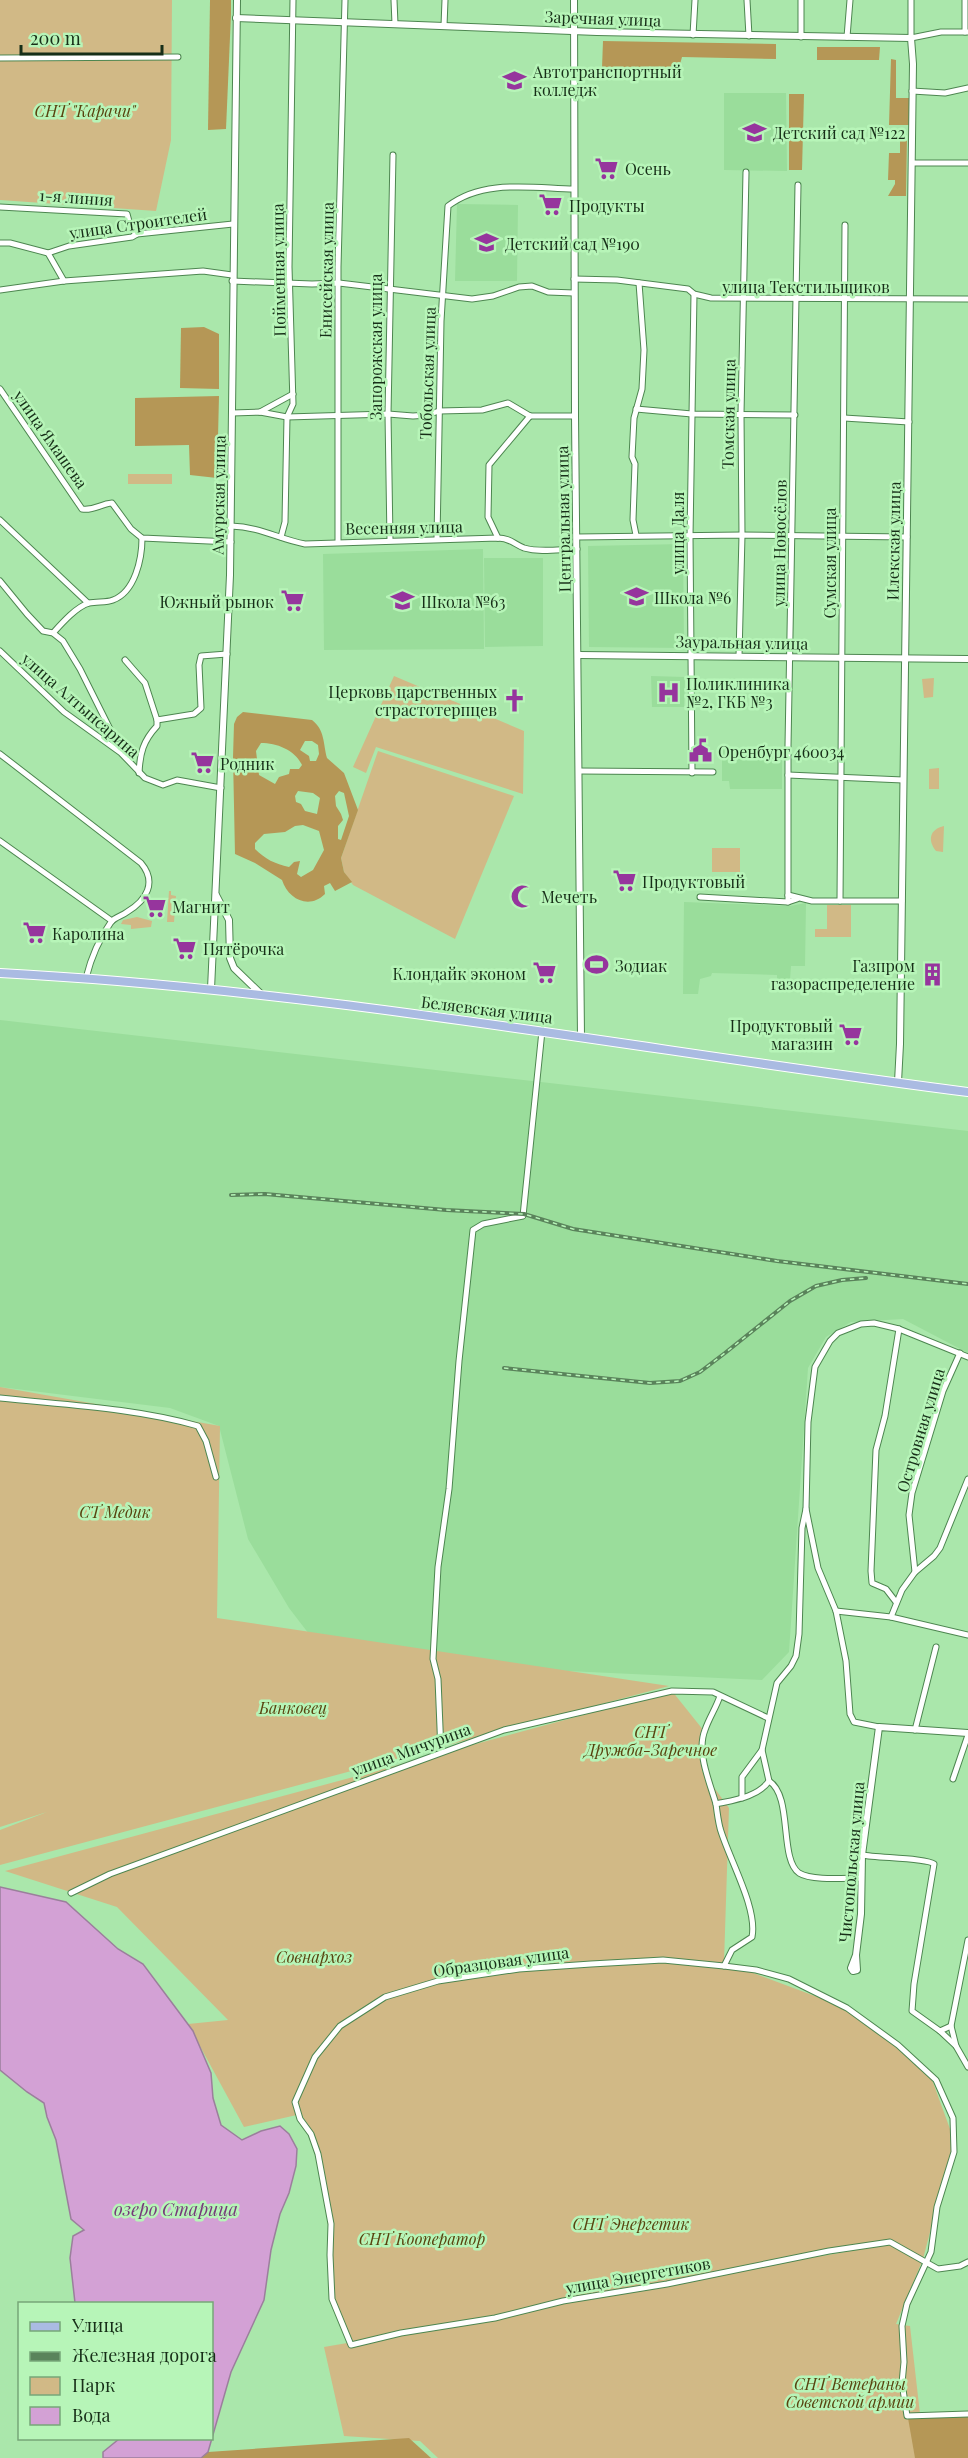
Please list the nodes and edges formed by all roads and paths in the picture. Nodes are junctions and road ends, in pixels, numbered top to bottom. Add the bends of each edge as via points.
1 (237, 0) edge
2 (292, 0) edge
3 (345, 0) edge
4 (394, 0) edge
5 (445, 0) edge
6 (574, 0) edge
7 (695, 0) edge
8 (747, 0) edge
9 (801, 0) edge
10 (850, 0) edge
11 (910, 0) edge
12 (965, 0) edge
13 (236, 18) junction
14 (292, 20) junction
15 (344, 22) junction
16 (395, 24) junction
17 (444, 26) junction
18 (574, 31) junction
19 (967, 32) edge
20 (693, 35) junction
21 (749, 36) junction
22 (801, 37) junction
23 (847, 37) junction
24 (911, 39) junction
25 (178, 57) dead end
26 (0, 58) edge
27 (968, 88) edge
28 (912, 91) junction
29 (393, 154) dead end
30 (912, 163) junction
31 (968, 163) edge
32 (746, 172) dead end
33 (798, 185) dead end
34 (574, 189) junction
35 (0, 207) edge
36 (233, 224) junction
37 (845, 225) dead end
38 (137, 234) junction
39 (0, 243) edge
40 (48, 254) junction
41 (232, 278) junction
42 (574, 279) junction
43 (64, 280) junction
44 (291, 282) junction
45 (339, 283) junction
46 (639, 283) junction
47 (389, 289) junction
48 (0, 290) edge
49 (574, 293) junction
50 (694, 294) junction
51 (443, 295) junction
52 (744, 299) junction
53 (796, 299) junction
54 (845, 299) junction
55 (968, 299) edge
56 (910, 300) junction
57 (0, 390) edge
58 (293, 394) junction
59 (293, 404) junction
60 (636, 409) junction
61 (439, 411) junction
62 (260, 412) junction
63 (232, 413) junction
64 (388, 414) junction
65 (692, 414) junction
66 (741, 414) junction
67 (795, 415) junction
68 (530, 416) junction
69 (575, 416) junction
70 (287, 417) junction
71 (300, 417) junction
72 (337, 417) junction
73 (844, 418) junction
74 (909, 422) junction
75 (0, 520) edge
76 (231, 526) junction
77 (636, 535) junction
78 (742, 535) junction
79 (792, 535) junction
80 (690, 536) junction
81 (842, 536) junction
82 (281, 537) junction
83 (577, 537) junction
84 (907, 537) junction
85 (142, 538) junction
86 (498, 538) junction
87 (437, 539) junction
88 (390, 540) junction
89 (338, 541) junction
90 (231, 542) junction
91 (577, 549) junction
92 (0, 581) edge
93 (88, 603) junction
94 (53, 633) junction
95 (0, 651) edge
96 (227, 654) junction
97 (579, 655) junction
98 (690, 656) junction
99 (739, 656) junction
100 (790, 656) junction
101 (842, 657) junction
102 (905, 657) junction
103 (968, 658) edge
104 (125, 660) dead end
105 (157, 720) junction
106 (121, 753) junction
107 (0, 754) edge
108 (579, 771) junction
109 (713, 772) dead end
110 (139, 773) junction
111 (692, 773) junction
112 (788, 775) junction
113 (840, 778) junction
114 (903, 780) junction
115 (221, 788) junction
116 (0, 841) edge
117 (215, 893) junction
118 (700, 897) dead end
119 (788, 899) junction
120 (840, 901) junction
121 (902, 901) junction
122 (112, 921) junction
123 (0, 973) edge
124 (86, 978) junction
125 (211, 989) junction
126 (262, 995) junction
127 (542, 1031) junction
128 (581, 1037) junction
129 (898, 1082) junction
130 (968, 1092) edge
131 (899, 1329) junction
132 (960, 1353) junction
133 (968, 1357) edge
134 (0, 1398) edge
135 (216, 1477) dead end
136 (968, 1479) edge
137 (806, 1509) junction
138 (915, 1572) junction
139 (896, 1602) junction
140 (836, 1611) junction
141 (891, 1617) junction
142 (968, 1635) edge
143 (936, 1647) dead end
144 (720, 1696) junction
145 (768, 1718) junction
146 (879, 1727) junction
147 (915, 1730) junction
148 (968, 1734) edge
149 (762, 1750) junction
150 (441, 1752) junction
151 (953, 1779) dead end
152 (769, 1781) junction
153 (742, 1798) junction
154 (716, 1804) junction
155 (862, 1855) junction
156 (860, 1878) junction
157 (71, 1893) dead end
158 (968, 1940) edge
159 (856, 1955) dead end
160 (724, 1966) junction
161 (951, 2026) junction
162 (940, 2031) junction
163 (956, 2046) junction
164 (968, 2067) edge
165 (927, 2261) junction
166 (968, 2262) edge
167 (351, 2345) joint
168 (968, 2414) edge

1 - 13 street, Амурская улица
2 - 14 street, Пойменная улица
3 - 15 street, Енисейская улица
4 - 16 street
5 - 17 street
6 - 18 street, Центральная улица
7 - 20 street
8 - 21 street
9 - 22 street
10 - 23 street
11 - 24 street, Илекская улица
12 - 19 street
13 - 14 street, Заречная улица
13 - 36 street, Амурская улица
14 - 15 street, Заречная улица
14 - 44 street, Пойменная улица
15 - 16 street, Заречная улица
15 - 45 street, Енисейская улица
16 - 17 street, Заречная улица
17 - 18 street, Заречная улица
18 - 20 street, Заречная улица
18 - 34 street, Центральная улица
19 - 24 street, Заречная улица via 941,32
20 - 21 street, Заречная улица
21 - 22 street, Заречная улица
22 - 23 street, Заречная улица
23 - 24 street, Заречная улица
24 - 28 street, Илекская улица
25 - 26 street
27 - 28 street via 945,93
28 - 30 street, Илекская улица
29 - 47 street, Запорожская улица
30 - 31 street
30 - 56 street, Илекская улица
32 - 52 street, Томская улица
33 - 53 street, улица Новосёлов
34 - 42 street, Центральная улица
34 - 51 street, Тобольская улица via 486,189 448,206
35 - 38 street, 1-я линия via 127,214 131,229
36 - 38 street, улица Строителей
36 - 41 street, Амурская улица
37 - 54 street, Сумская улица
38 - 40 street, улица Строителей via 69,246
39 - 40 street
40 - 43 street
41 - 43 street via 203,271
41 - 44 street
41 - 63 street, Амурская улица
42 - 46 street, улица Текстильщиков
42 - 49 street, Центральная улица
43 - 48 street
44 - 45 street
44 - 58 street, Пойменная улица
45 - 47 street
45 - 72 street, Енисейская улица
46 - 50 street, улица Текстильщиков via 688,289
46 - 60 street via 644,350 642,389
47 - 51 street
47 - 64 street, Запорожская улица
49 - 51 street via 548,292 532,286 472,299
49 - 69 street, Центральная улица
50 - 52 street, улица Текстильщиков
50 - 65 street, улица Даля
51 - 61 street, Тобольская улица
52 - 53 street, улица Текстильщиков
52 - 66 street, Томская улица
53 - 54 street, улица Текстильщиков
53 - 67 street, улица Новосёлов
54 - 56 street, улица Текстильщиков
54 - 73 street, Сумская улица
55 - 56 street, улица Текстильщиков
56 - 74 street, Илекская улица
57 - 85 street, улица Ямашева via 82,509 112,504
58 - 59 street, Пойменная улица
58 - 62 street
59 - 70 street, Пойменная улица
59 - 71 street
60 - 65 street
60 - 77 street via 632,457
61 - 64 street via 413,416
61 - 68 street via 482,410 508,403
61 - 87 street, Тобольская улица
62 - 63 street
62 - 70 street
63 - 76 street, Амурская улица
64 - 72 street
64 - 88 street, Запорожская улица
65 - 66 street
65 - 80 street, улица Даля
66 - 67 street
66 - 78 street, Томская улица
67 - 79 street, улица Новосёлов
68 - 69 street
68 - 86 street via 489,465 488,517
69 - 83 street, Центральная улица
70 - 71 street
70 - 82 street, Пойменная улица via 285,522
71 - 72 street
72 - 89 street, Енисейская улица
73 - 74 street
73 - 81 street, Сумская улица
74 - 84 street, Илекская улица
75 - 93 street
76 - 82 street, Весенняя улица
76 - 90 street, Амурская улица
77 - 80 street
77 - 83 street
78 - 79 street
78 - 80 street
78 - 99 street, Томская улица
79 - 81 street
79 - 100 street, улица Новосёлов
80 - 98 street, улица Даля
81 - 84 street
81 - 101 street, Сумская улица
82 - 89 street, Весенняя улица via 305,544
83 - 91 street, Центральная улица
84 - 102 street, Илекская улица
85 - 90 street
85 - 93 street via 140,561 123,594 113,600
86 - 87 street, Весенняя улица
86 - 91 street, Весенняя улица via 523,548
87 - 88 street, Весенняя улица
88 - 89 street, Весенняя улица
90 - 96 street, Амурская улица
91 - 97 street, Центральная улица
92 - 94 street via 43,631
93 - 94 street
94 - 106 street via 63,641 80,669
95 - 106 street, улица Алтынсарина via 64,712
96 - 105 street via 201,656 201,708 194,714
96 - 115 street, Амурская улица
97 - 98 street, Зауральная улица
97 - 108 street, Центральная улица
98 - 99 street, Зауральная улица
98 - 111 street, улица Даля
99 - 100 street, Зауральная улица
100 - 101 street, Зауральная улица
100 - 112 street, улица Новосёлов
101 - 102 street, Зауральная улица
101 - 113 street, Сумская улица
102 - 103 street, Зауральная улица
102 - 114 street, Илекская улица
104 - 105 street via 145,683
105 - 110 street via 141,749
106 - 110 street, улица Алтынсарина
107 - 122 street via 148,871 151,880 137,905
108 - 111 street
108 - 128 street, Центральная улица
109 - 111 street
110 - 115 street, улица Алтынсарина via 163,785 177,780
112 - 113 street
112 - 119 street, улица Новосёлов
113 - 114 street
113 - 120 street, Сумская улица
114 - 121 street, Илекская улица
115 - 117 street, Амурская улица
116 - 122 street
117 - 125 street, Амурская улица
117 - 126 street via 229,920 234,968
118 - 119 street
119 - 120 street
120 - 121 street
121 - 129 street, Илекская улица
122 - 124 street via 91,958
123 - 124 main road, Беляевская улица
124 - 125 main road, Беляевская улица
125 - 126 main road, Беляевская улица
126 - 127 main road, Беляевская улица
127 - 128 main road, Беляевская улица
127 - 150 street via 523,1216 483,1224 473,1230 437,1578 433,1659 438,1679
128 - 129 main road, Беляевская улица
129 - 130 main road, Беляевская улица
131 - 132 street
131 - 137 street via 874,1323 849,1328 830,1341 815,1367 808,1422
131 - 139 street via 876,1450 871,1571 872,1583 886,1589
132 - 133 street
132 - 138 street, Островная улица via 943,1391 912,1493 909,1515
134 - 135 street via 146,1414 198,1426
136 - 138 street via 940,1548
137 - 140 street via 818,1568
137 - 145 street via 796,1656 777,1683
138 - 139 street
139 - 141 street
140 - 141 street
140 - 146 street via 846,1661 850,1713 854,1722
141 - 142 street
143 - 147 street
144 - 145 street, улица Мичурина
144 - 150 street, улица Мичурина via 712,1692 672,1691 504,1730
144 - 154 street via 702,1744
145 - 149 street
146 - 147 street
146 - 155 street, Чистопольская улица
147 - 148 street
148 - 151 street
149 - 152 street
149 - 153 street via 742,1777
150 - 157 street, улица Мичурина via 110,1874
152 - 153 street
152 - 156 street via 780,1796 795,1869 800,1874 826,1878
153 - 154 street
154 - 160 street via 720,1828 754,1928 752,1937 732,1950
155 - 156 street, Чистопольская улица
155 - 162 street via 934,1864 912,2011
156 - 159 street, Чистопольская улица
158 - 161 street
160 - 165 street, Образцовая улица via 789,1979 848,2008 898,2045 936,2080 953,2118 954,2152 937,2207
160 - 167 street, Образцовая улица via 663,1960 519,1969 438,1981 385,1997 340,2026 315,2057 295,2102 318,2154 331,2224 332,2300
161 - 162 street
161 - 163 street
162 - 163 street
163 - 164 street
165 - 166 street, улица Энергетиков via 938,2269
165 - 167 street, улица Энергетиков via 890,2242 562,2301
165 - 168 street, Образцовая улица via 907,2304 902,2326 902,2384 907,2416

